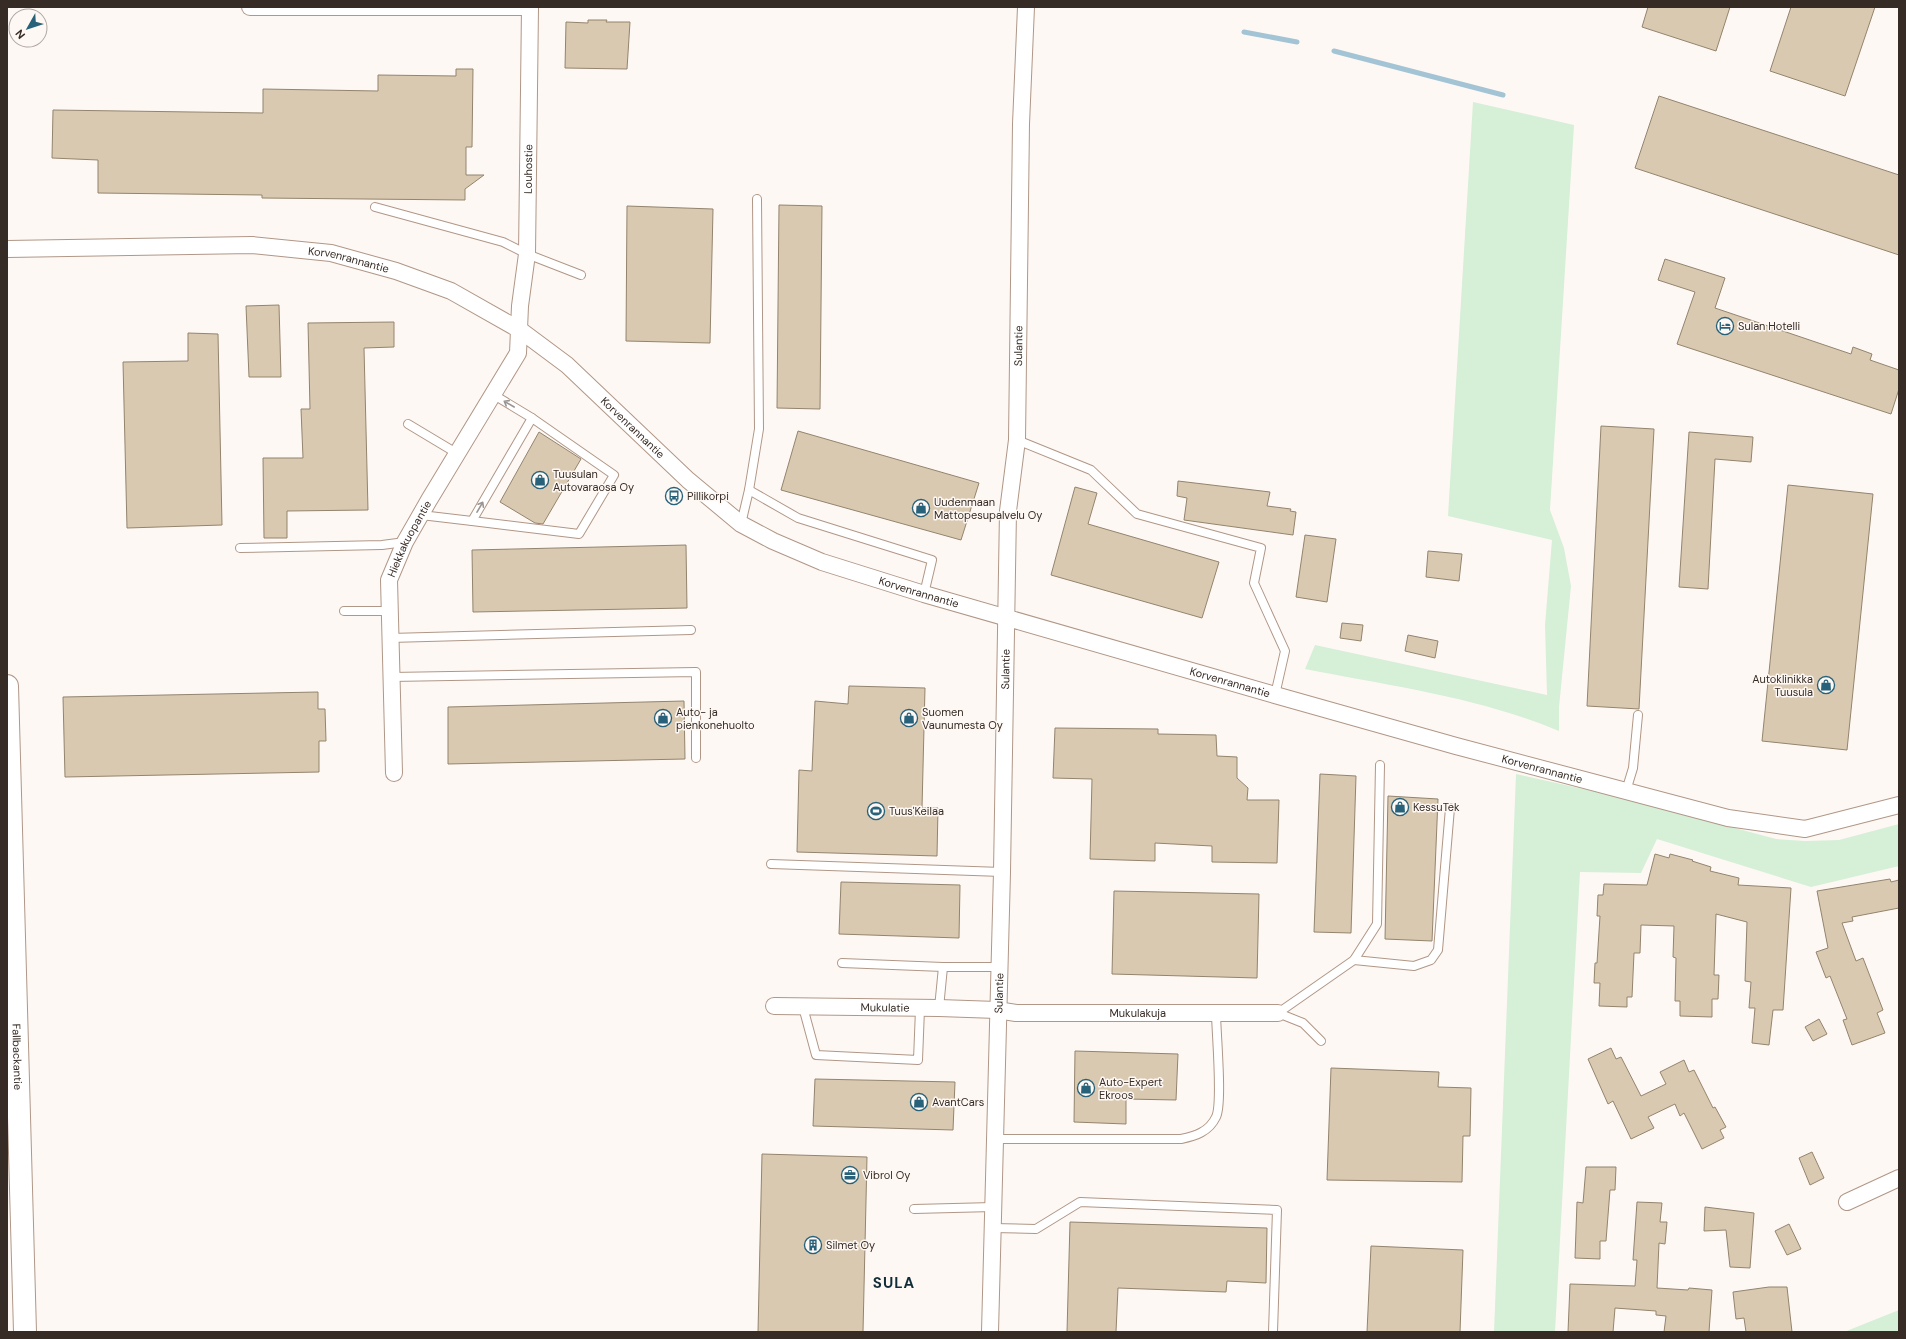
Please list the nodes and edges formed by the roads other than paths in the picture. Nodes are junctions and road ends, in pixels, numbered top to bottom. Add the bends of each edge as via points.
1 (250, 7) edge
2 (434, 7) edge
3 (530, 7) edge
4 (1026, 7) edge
5 (757, 199) dead end
6 (375, 207) dead end
7 (7, 249) edge
8 (527, 254) junction
9 (581, 275) dead end
10 (520, 330) junction
11 (494, 395) junction
12 (532, 418) junction
13 (408, 424) dead end
14 (1016, 440) junction
15 (458, 454) junction
16 (749, 490) junction
17 (421, 514) junction
18 (472, 521) junction
19 (741, 524) junction
20 (405, 542) junction
21 (240, 548) dead end
22 (924, 594) junction
23 (344, 611) dead end
24 (390, 611) junction
25 (1005, 616) junction
26 (691, 630) dead end
27 (390, 638) junction
28 (391, 677) junction
29 (7, 686) edge
30 (1275, 695) junction
31 (1638, 715) dead end
32 (696, 758) dead end
33 (1380, 765) dead end
34 (394, 773) dead end
35 (1626, 791) junction
36 (1899, 805) edge
37 (1450, 808) dead end
38 (771, 864) dead end
39 (1002, 872) junction
40 (1354, 960) junction
41 (842, 962) dead end
42 (942, 967) junction
43 (998, 967) junction
44 (774, 1006) dead end
45 (803, 1007) junction
46 (939, 1008) junction
47 (920, 1009) junction
48 (997, 1010) junction
49 (1216, 1012) junction
50 (1278, 1013) junction
51 (1321, 1041) dead end
52 (995, 1139) junction
53 (1899, 1178) edge
54 (1847, 1202) dead end
55 (993, 1207) junction
56 (914, 1209) dead end
57 (992, 1228) junction
58 (25, 1332) edge
59 (990, 1332) edge
60 (1274, 1332) edge

1 - 2 street
2 - 3 street
3 - 8 street, Louhostie
4 - 14 street, Sulantie via 1021,124
5 - 16 lane via 759,428
6 - 8 lane via 503,242
7 - 10 street, Korvenrannantie via 252,245 331,253 451,291
8 - 9 lane
8 - 10 street, Louhostie via 520,306
10 - 11 street, Hiekkakuopantie via 518,353
10 - 19 street, Korvenrannantie via 567,365 688,480
12 -> 11 lane
11 - 15 street, Hiekkakuopantie
18 -> 12 lane
12 - 18 lane via 614,475 579,534
13 - 15 lane
14 - 25 street, Sulantie via 1008,511
14 - 30 lane via 1091,470 1137,514 1261,548 1254,583 1285,651
15 - 17 street, Hiekkakuopantie
16 - 19 lane
16 - 22 lane via 798,518 932,560
17 - 18 lane
17 - 20 street, Hiekkakuopantie
19 - 22 street, Korvenrannantie via 822,562
20 - 21 lane via 382,545
20 - 24 street, Hiekkakuopantie via 389,580
22 - 25 street, Korvenrannantie
23 - 24 lane
24 - 27 street, Hiekkakuopantie
25 - 30 street, Korvenrannantie
25 - 39 street, Sulantie via 1007,640
26 - 27 lane
27 - 28 street, Hiekkakuopantie
28 - 32 lane via 696,672
28 - 34 street, Hiekkakuopantie
29 - 58 street, Fallbackantie
30 - 35 street, Korvenrannantie
31 - 35 lane via 1633,768
33 - 40 lane via 1377,924
35 - 36 street, Korvenrannantie via 1728,818 1805,829
37 - 40 lane via 1438,950 1431,960 1414,966
38 - 39 lane
39 - 43 street, Sulantie
40 - 50 lane
41 - 42 lane
42 - 43 lane
42 - 46 lane
43 - 48 street, Sulantie
44 - 45 street, Mukulatie
45 - 47 street, Mukulatie
45 - 47 lane via 816,1055 918,1060
46 - 47 street, Mukulatie
46 - 48 street, Mukulatie
48 - 49 street, Mukulakuja via 1016,1013
48 - 52 street, Sulantie
49 - 50 street, Mukulakuja
49 - 52 lane via 1219,1099 1216,1117 1200,1134 1181,1139
50 - 51 lane via 1303,1023
52 - 55 street, Sulantie
53 - 54 street
55 - 56 lane
55 - 57 street, Sulantie
57 - 59 street, Sulantie
57 - 60 lane via 1036,1229 1080,1202 1277,1210

